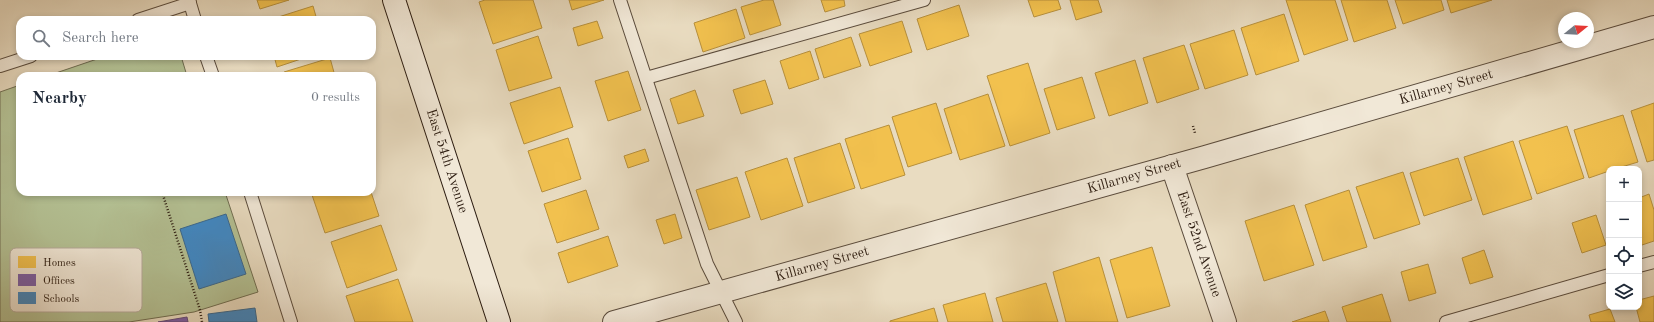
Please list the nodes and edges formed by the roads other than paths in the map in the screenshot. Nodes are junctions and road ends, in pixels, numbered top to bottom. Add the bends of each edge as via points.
1 (394, 0) edge
2 (620, 0) edge
3 (924, 0) edge
4 (189, 1) edge
5 (149, 16) edge
6 (194, 16) edge
7 (1654, 27) edge
8 (19, 60) edge
9 (207, 60) edge
10 (0, 66) edge
11 (212, 72) edge
12 (646, 78) junction
13 (1172, 166) junction
14 (251, 196) edge
15 (1654, 262) edge
16 (1642, 265) edge
17 (1606, 276) edge
18 (721, 292) junction
19 (291, 322) edge
20 (499, 322) edge
21 (614, 322) edge
22 (736, 322) edge
23 (1225, 322) edge
24 (1446, 322) edge

1 - 20 street, East 54th Avenue
2 - 12 lane
3 - 12 lane
4 - 5 lane
4 - 6 lane
7 - 13 street, Killarney Street
8 - 10 lane
9 - 11 lane
12 - 18 lane via 707,264
13 - 18 street, Killarney Street
13 - 23 street, East 52nd Avenue
14 - 19 lane
15 - 16 lane
17 - 24 lane
18 - 21 street, Killarney Street
18 - 22 lane

